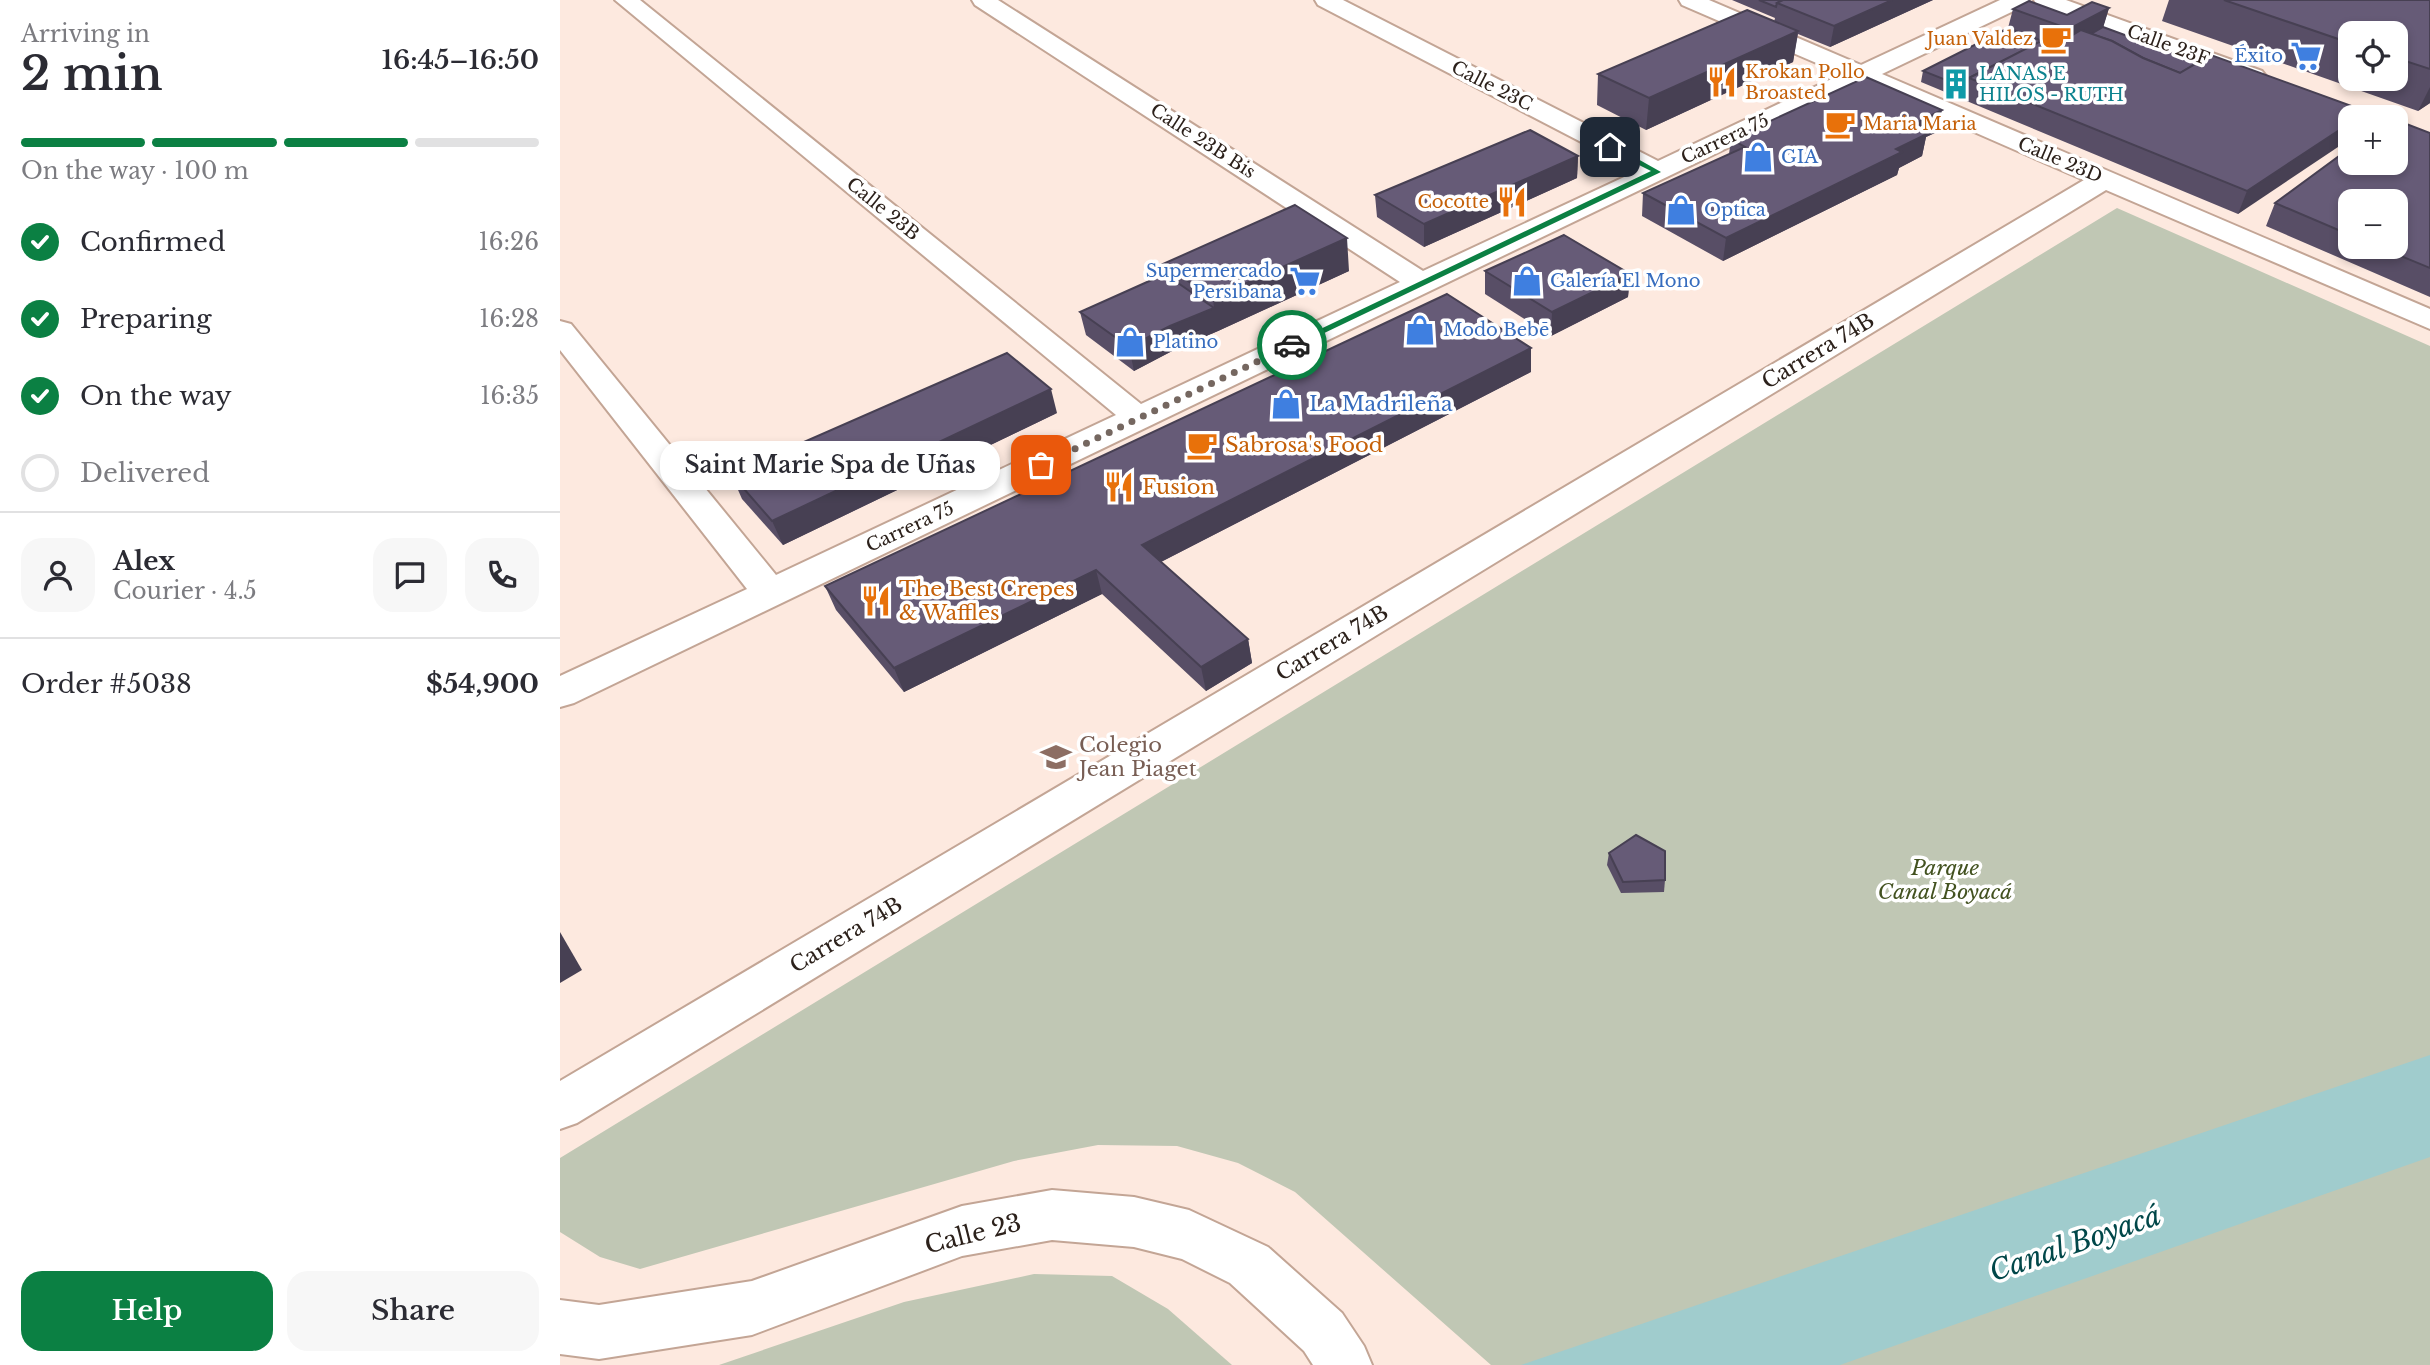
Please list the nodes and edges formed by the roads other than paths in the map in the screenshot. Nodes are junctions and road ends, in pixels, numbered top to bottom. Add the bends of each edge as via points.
1 (626, 0) edge
2 (983, 0) edge
3 (1326, 0) edge
4 (1690, 0) edge
5 (2018, 0) edge
6 (2045, 0) edge
7 (1862, 74) junction
8 (2278, 84) edge
9 (1657, 172) junction
10 (2105, 179) junction
11 (1422, 283) junction
12 (2430, 320) edge
13 (560, 331) edge
14 (1139, 418) junction
15 (770, 593) junction
16 (560, 693) edge
17 (560, 1107) edge
18 (560, 1327) edge
19 (1334, 1348) edge

1 - 14 street, Calle 23B
2 - 11 street, Calle 23B Bis
3 - 9 street, Calle 23C
4 - 7 street, Calle 23D
5 - 7 street, Carrera 75
6 - 8 street, Calle 23F
7 - 9 street, Carrera 75
7 - 10 street, Calle 23D
9 - 11 street, Carrera 75
10 - 12 street, Calle 23D
10 - 17 street, Carrera 74B
11 - 14 street, Carrera 75
13 - 15 street
14 - 15 street, Carrera 75
15 - 16 street, Carrera 75
18 - 19 street, Calle 23 via 599,1332 752,1308 962,1231 1052,1215 1134,1222 1189,1235 1249,1265

